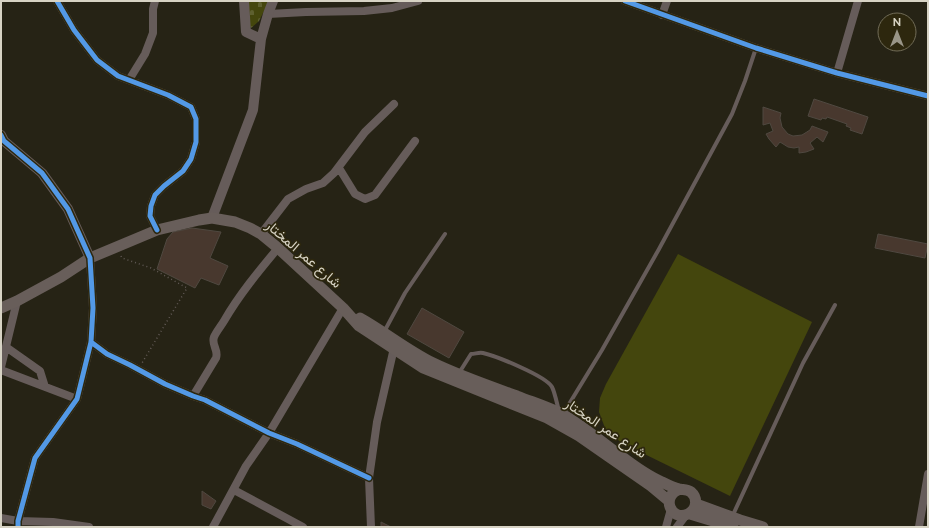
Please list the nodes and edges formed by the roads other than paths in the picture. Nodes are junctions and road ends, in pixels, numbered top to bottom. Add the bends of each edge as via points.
1 (57, 1) edge
2 (155, 1) edge
3 (244, 1) edge
4 (273, 1) edge
5 (418, 1) edge
6 (625, 1) edge
7 (667, 1) edge
8 (858, 1) edge
9 (268, 14) junction
10 (662, 15) junction
11 (261, 39) junction
12 (756, 48) junction
13 (837, 73) junction
14 (129, 80) junction
15 (928, 96) edge
16 (394, 104) dead end
17 (2, 140) edge
18 (415, 141) dead end
19 (339, 168) junction
20 (212, 218) junction
21 (157, 230) junction
22 (261, 234) junction
23 (444, 234) dead end
24 (278, 248) junction
25 (90, 258) junction
26 (17, 301) junction
27 (835, 305) dead end
28 (1, 308) edge
29 (342, 308) junction
30 (384, 333) junction
31 (91, 342) junction
32 (6, 347) junction
33 (394, 348) junction
34 (1, 367) edge
35 (1, 370) edge
36 (458, 374) junction
37 (45, 387) junction
38 (192, 396) junction
39 (77, 399) junction
40 (561, 414) junction
41 (269, 433) junction
42 (928, 474) edge
43 (369, 478) junction
44 (680, 489) junction
45 (234, 490) junction
46 (696, 504) junction
47 (670, 505) junction
48 (688, 515) junction
49 (1, 518) edge
50 (732, 522) edge
51 (18, 524) edge
52 (89, 527) edge
53 (212, 527) edge
54 (303, 527) edge
55 (371, 527) edge
56 (666, 527) edge
57 (677, 527) edge
58 (764, 527) edge
59 (918, 527) edge

1 - 14 street via 74,30 97,60 118,76
2 - 14 street via 153,33 145,54
3 - 11 street via 246,32
4 - 9 street
5 - 9 street via 371,10
6 - 10 street
7 - 10 street
8 - 13 street
9 - 11 street
10 - 12 street
11 - 20 street via 253,110
12 - 13 street
12 - 40 lane via 732,114 602,350
13 - 15 street
14 - 21 street via 168,95 190,107 196,119 196,142 191,159 183,171 155,195 151,206 150,216
16 - 19 street via 365,132
17 - 25 street via 46,179 68,209
18 - 19 street via 375,195 365,199 355,194
19 - 22 street via 322,183 306,188 288,199
20 - 21 main road, شارع عمر المختار
20 - 22 main road, شارع عمر المختار via 235,222
21 - 25 main road, شارع عمر المختار
22 - 24 main road, شارع عمر المختار
23 - 30 lane via 405,293
24 - 29 main road, شارع عمر المختار
24 - 38 street via 226,316 213,342 217,356
25 - 26 main road, شارع عمر المختار via 61,278
25 - 31 street via 93,308
26 - 28 main road, شارع عمر المختار
26 - 32 street
27 - 50 lane via 803,363
29 - 30 main road, شارع عمر المختار
29 - 33 main road, شارع عمر المختار via 360,326
29 - 41 street
30 - 36 main road, شارع عمر المختار via 433,363
31 - 38 street via 106,354
31 - 39 street
32 - 34 street
32 - 37 street via 40,371
33 - 43 street via 377,422
33 - 47 main road, شارع عمر المختار via 423,368 564,426 651,486
35 - 37 street
36 - 40 main road, شارع عمر المختار
36 - 40 lane via 471,354 481,353 502,359 532,373 552,387
37 - 39 street
38 - 41 street via 205,400
39 - 51 street via 35,458
40 - 44 main road, شارع عمر المختار via 640,470 660,482
41 - 43 street
41 - 45 street via 246,466
42 - 59 street
43 - 55 street
44 - 46 main road via 688,490 694,496
44 - 47 main road via 672,494
45 - 53 street
45 - 54 street
46 - 48 main road
46 - 50 main road
47 - 48 main road via 677,515
47 - 56 street
48 - 50 main road
48 - 57 street
49 - 51 street
50 - 58 main road
51 - 52 street via 53,522

